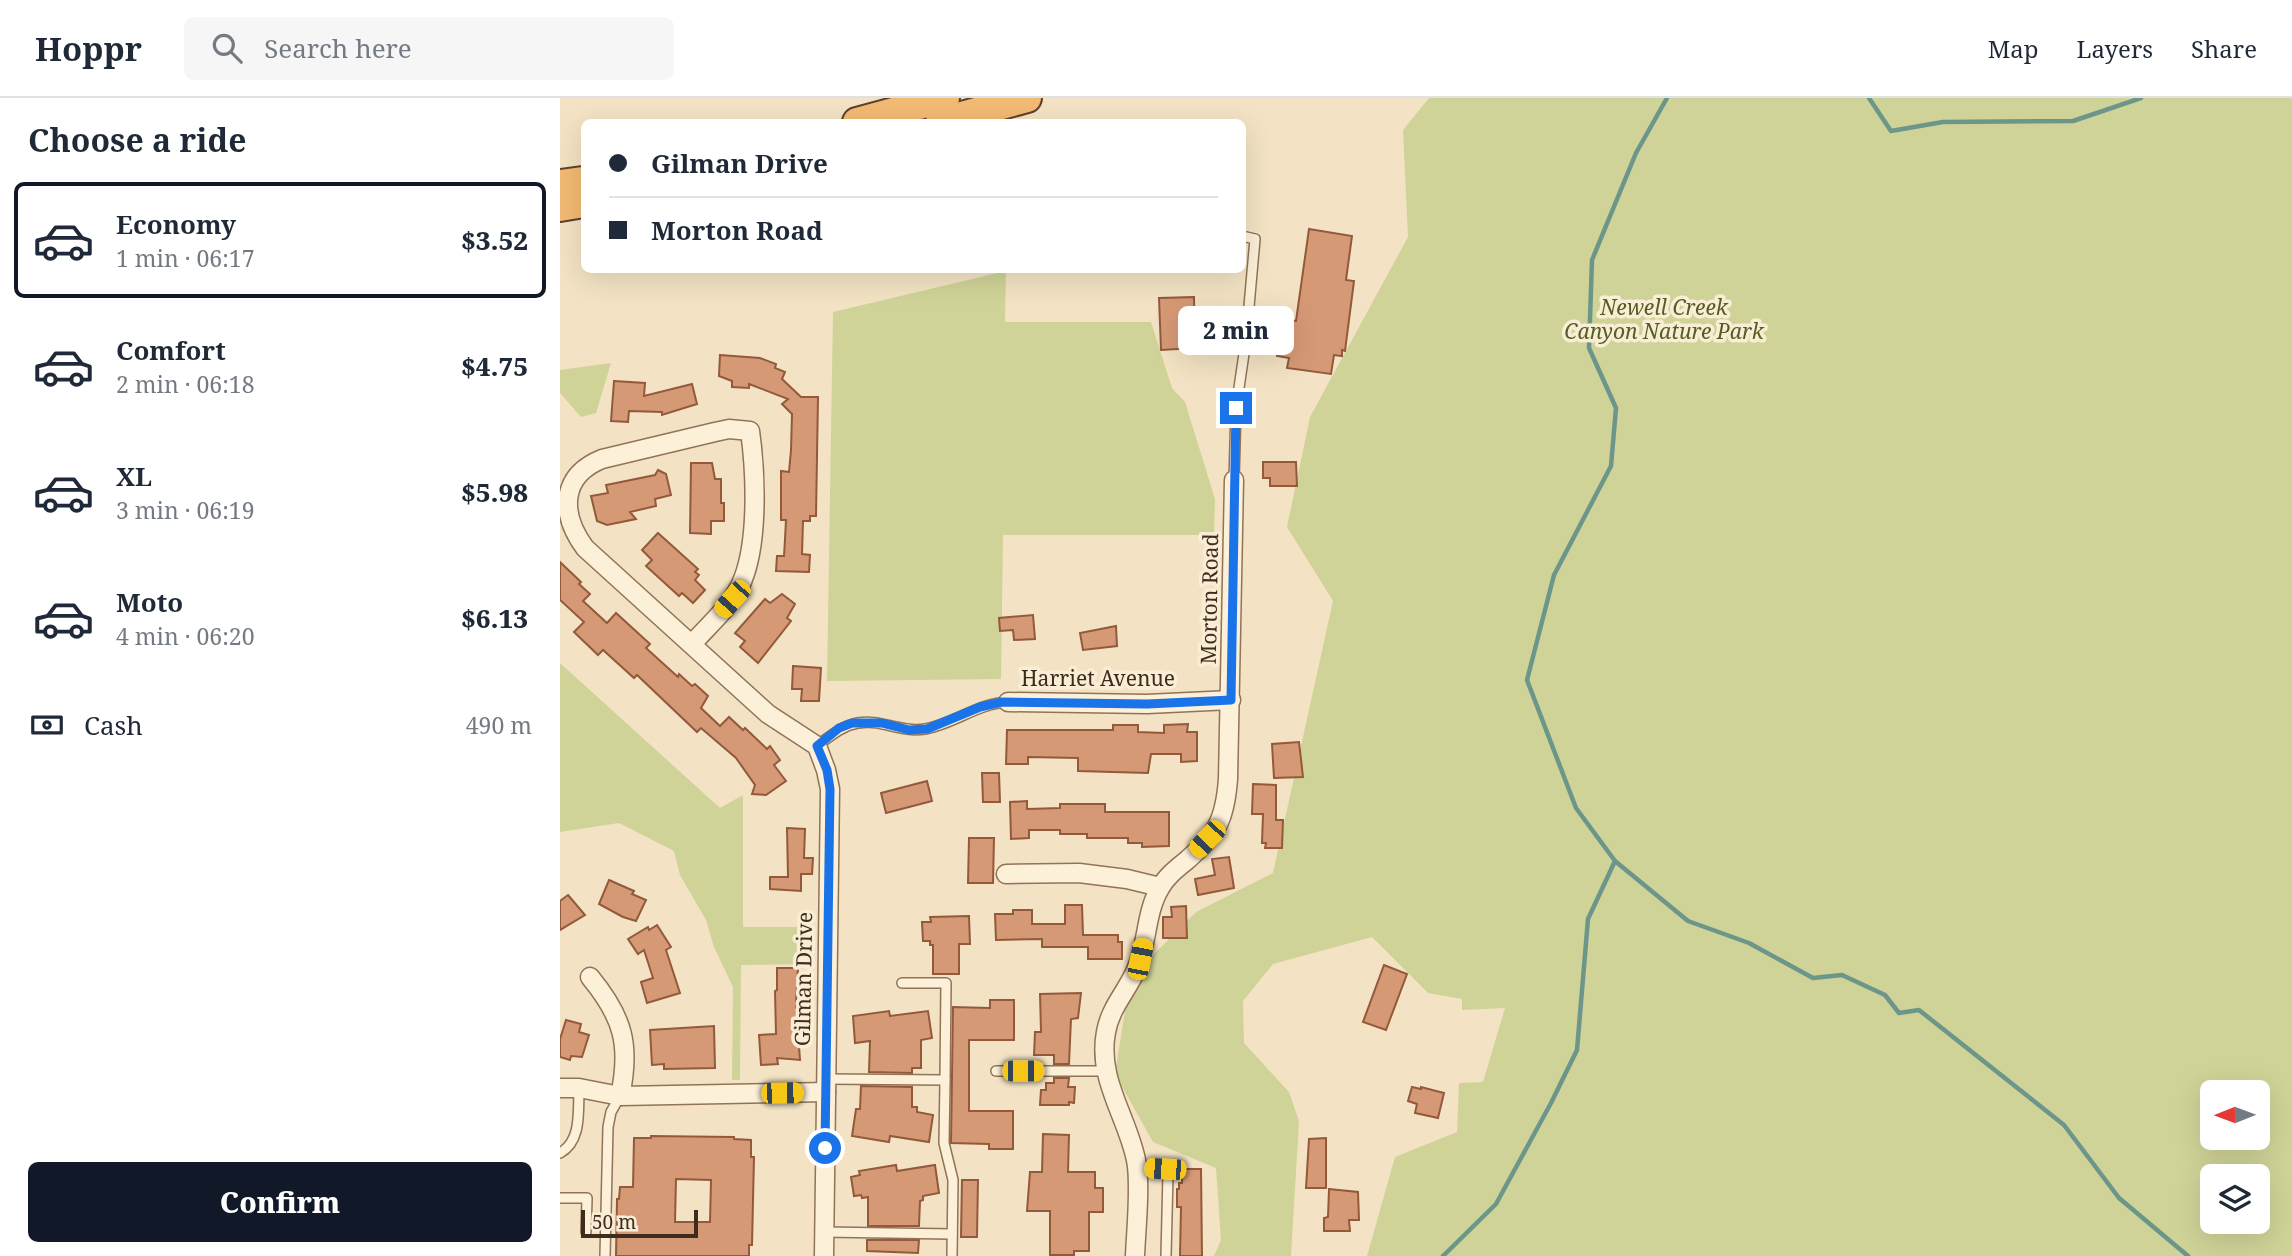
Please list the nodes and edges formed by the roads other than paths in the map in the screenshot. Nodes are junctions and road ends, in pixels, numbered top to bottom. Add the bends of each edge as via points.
1 (944, 98) edge
2 (1027, 98) edge
3 (868, 119) edge
4 (951, 119) edge
5 (581, 181) edge
6 (560, 184) edge
7 (581, 204) edge
8 (560, 207) edge
9 (1246, 237) edge
10 (1234, 480) joint
11 (692, 644) junction
12 (1231, 700) junction
13 (1008, 702) joint
14 (817, 746) junction
15 (1006, 874) dead end
16 (1160, 887) junction
17 (590, 977) dead end
18 (902, 983) dead end
19 (996, 1071) dead end
20 (1106, 1071) junction
21 (945, 1080) junction
22 (826, 1086) junction
23 (560, 1088) edge
24 (579, 1088) junction
25 (620, 1096) junction
26 (560, 1153) edge
27 (1137, 1167) junction
28 (560, 1198) edge
29 (586, 1231) dead end
30 (824, 1232) junction
31 (952, 1234) junction
32 (605, 1256) edge
33 (824, 1256) edge
34 (952, 1256) edge
35 (1135, 1256) edge
36 (1166, 1256) edge

1 - 3 highway
2 - 4 highway
5 - 6 highway
7 - 8 highway
9 - 10 lane, Morton Road via 1255,239 1236,408
10 - 12 street, Morton Road
11 - 11 street via 573,535 565,507 568,489 575,474 602,459 729,429 750,431 755,462 749,564 732,599
11 - 14 street via 768,714
12 - 13 street, Harriet Avenue
12 - 16 street, Morton Road via 1222,819
13 - 14 lane via 980,707 927,729 852,723
14 - 22 street, Gilman Drive via 830,789
15 - 16 street via 1079,873
16 - 20 street, Morton Road via 1136,971 1108,1023
17 - 25 street via 620,1020 626,1054
18 - 21 lane via 946,983
19 - 20 lane
20 - 27 street, Morton Road
21 - 22 lane
21 - 31 lane via 944,1143 953,1180
22 - 25 street
22 - 30 street, Gilman Drive
23 - 24 street
24 - 25 street
24 - 26 lane via 576,1135
25 - 32 lane via 608,1127
27 - 35 street, Morton Road
27 - 36 lane via 1165,1169 1168,1174
28 - 29 lane via 587,1198
30 - 31 lane
30 - 33 street, Gilman Drive
31 - 34 lane

